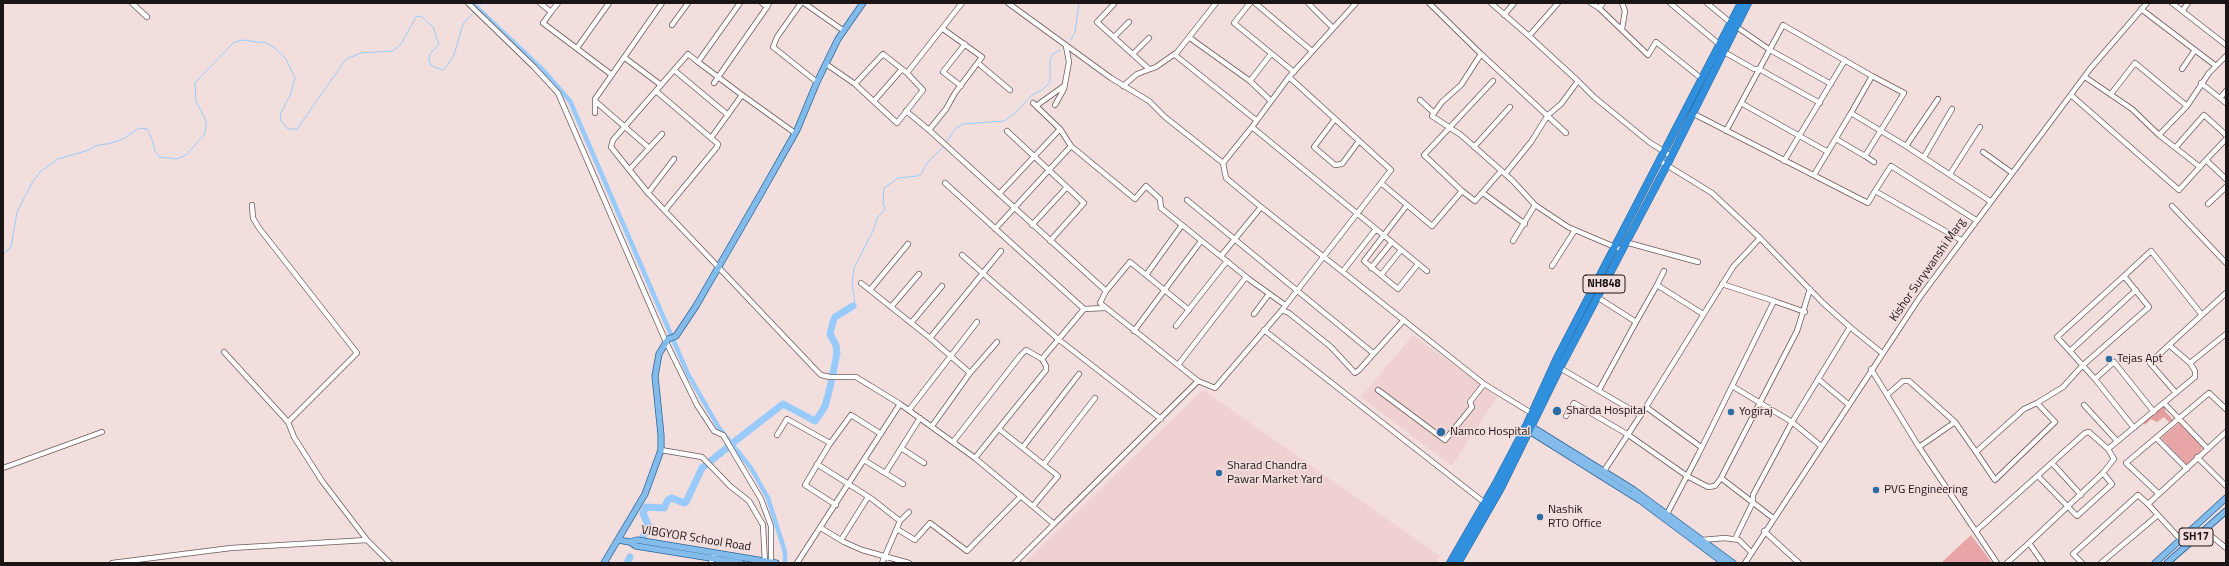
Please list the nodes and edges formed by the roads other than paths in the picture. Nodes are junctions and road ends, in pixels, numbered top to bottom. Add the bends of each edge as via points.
1 (132, 3) edge
2 (468, 3) edge
3 (540, 3) edge
4 (558, 3) edge
5 (609, 3) edge
6 (662, 3) edge
7 (688, 3) edge
8 (740, 3) edge
9 (762, 3) edge
10 (801, 3) edge
11 (804, 3) edge
12 (862, 3) edge
13 (962, 3) edge
14 (1008, 3) edge
15 (1216, 3) edge
16 (1250, 3) edge
17 (1255, 3) edge
18 (1308, 3) edge
19 (1356, 3) edge
20 (1429, 3) edge
21 (1491, 3) edge
22 (1514, 3) edge
23 (1558, 3) edge
24 (1591, 3) edge
25 (1603, 3) edge
26 (1622, 3) edge
27 (1670, 3) edge
28 (1707, 3) edge
29 (1741, 3) edge
30 (1748, 3) edge
31 (2147, 3) edge
32 (2172, 3) edge
33 (2188, 3) edge
34 (1114, 4) dead end
35 (768, 5) edge
36 (1599, 8) junction
37 (2141, 9) junction
38 (2184, 10) junction
39 (551, 12) junction
40 (1504, 15) junction
41 (147, 16) dead end
42 (1129, 22) dead end
43 (672, 25) dead end
44 (1734, 25) junction
45 (1333, 28) junction
46 (943, 29) junction
47 (1622, 29) junction
48 (844, 31) junction
49 (1529, 36) junction
50 (1114, 37) junction
51 (1149, 38) dead end
52 (1190, 38) junction
53 (965, 44) junction
54 (1720, 45) junction
55 (2226, 45) edge
56 (1066, 46) junction
57 (576, 48) junction
58 (1770, 50) junction
59 (2195, 50) junction
60 (1312, 51) junction
61 (1724, 52) junction
62 (1176, 53) junction
63 (1133, 54) junction
64 (1272, 54) junction
65 (1481, 54) junction
66 (2226, 56) edge
67 (625, 58) junction
68 (1845, 60) junction
69 (698, 62) junction
70 (978, 63) junction
71 (826, 64) junction
72 (2216, 66) junction
73 (902, 69) junction
74 (1149, 69) junction
75 (1759, 69) junction
76 (2182, 69) dead end
77 (674, 70) junction
78 (1294, 72) junction
79 (907, 73) junction
80 (612, 75) junction
81 (1872, 76) junction
82 (1289, 77) junction
83 (2085, 77) junction
84 (718, 78) junction
85 (1702, 79) junction
86 (1250, 81) junction
87 (1493, 81) dead end
88 (1578, 81) junction
89 (714, 82) dead end
90 (817, 82) junction
91 (2201, 83) junction
92 (855, 84) junction
93 (1832, 84) junction
94 (661, 85) junction
95 (961, 86) junction
96 (1064, 86) junction
97 (1124, 86) junction
98 (1010, 90) dead end
99 (656, 91) junction
100 (2226, 91) edge
101 (2111, 94) junction
102 (742, 95) junction
103 (2071, 95) junction
104 (2220, 98) junction
105 (1938, 99) dead end
106 (1420, 100) dead end
107 (595, 101) junction
108 (874, 101) junction
109 (1271, 101) junction
110 (1741, 103) junction
111 (1820, 103) junction
112 (2226, 103) edge
113 (1055, 106) dead end
114 (2186, 106) junction
115 (1510, 107) dead end
116 (1952, 109) dead end
117 (906, 111) junction
118 (1690, 112) junction
119 (1851, 112) junction
120 (596, 113) dead end
121 (1434, 113) junction
122 (728, 115) junction
123 (1548, 115) junction
124 (1336, 119) junction
125 (1256, 120) junction
126 (625, 127) junction
127 (1252, 127) junction
128 (1450, 128) junction
129 (1980, 128) dead end
130 (1060, 129) junction
131 (929, 130) junction
132 (1881, 130) junction
133 (1007, 131) dead end
134 (1726, 131) junction
135 (795, 133) junction
136 (1566, 133) dead end
137 (662, 134) dead end
138 (2159, 135) junction
139 (2226, 135) edge
140 (1799, 136) junction
141 (711, 138) junction
142 (1836, 139) junction
143 (2226, 139) edge
144 (1360, 141) junction
145 (1071, 146) junction
146 (1906, 146) junction
147 (2176, 146) junction
148 (648, 147) junction
149 (1474, 147) junction
150 (1828, 152) junction
151 (1983, 152) dead end
152 (1668, 154) junction
153 (1035, 156) junction
154 (1865, 156) junction
155 (1924, 157) junction
156 (674, 159) dead end
157 (2206, 160) junction
158 (1784, 161) junction
159 (1874, 162) dead end
160 (1223, 163) junction
161 (1664, 163) junction
162 (2200, 167) junction
163 (629, 170) junction
164 (1049, 170) junction
165 (2011, 172) junction
166 (1503, 173) junction
167 (1950, 174) junction
168 (1814, 175) junction
169 (2226, 179) edge
170 (945, 183) dead end
171 (1381, 183) junction
172 (1067, 187) junction
173 (2226, 187) edge
174 (1462, 191) junction
175 (1875, 191) junction
176 (1483, 192) junction
177 (648, 193) junction
178 (999, 194) junction
179 (1187, 200) dead end
180 (1990, 201) junction
181 (2208, 204) dead end
182 (252, 205) dead end
183 (1407, 205) junction
184 (1535, 205) junction
185 (2172, 206) dead end
186 (1013, 207) junction
187 (1261, 207) junction
188 (665, 210) junction
189 (1357, 214) junction
190 (1976, 220) junction
191 (1032, 224) junction
192 (1525, 224) junction
193 (1182, 225) junction
194 (995, 229) junction
195 (1376, 229) junction
196 (1575, 230) junction
197 (1383, 235) junction
198 (1760, 238) junction
199 (1236, 239) junction
200 (1961, 240) junction
201 (1050, 241) junction
202 (1201, 241) junction
203 (1513, 241) dead end
204 (1623, 241) junction
205 (1392, 242) junction
206 (908, 244) dead end
207 (1619, 249) junction
208 (1401, 250) junction
209 (1001, 251) dead end
210 (962, 255) dead end
211 (1221, 256) junction
212 (1322, 256) junction
213 (1227, 261) junction
214 (1698, 262) dead end
215 (2226, 263) edge
216 (1418, 264) junction
217 (718, 266) junction
218 (1552, 266) dead end
219 (1371, 268) junction
220 (1343, 271) junction
221 (1427, 271) dead end
222 (1664, 271) dead end
223 (984, 273) junction
224 (919, 274) dead end
225 (1146, 275) junction
226 (1381, 276) junction
227 (2124, 276) junction
228 (1246, 277) junction
229 (861, 283) dead end
230 (1722, 284) junction
231 (1657, 285) junction
232 (942, 286) dead end
233 (1165, 289) junction
234 (1298, 289) junction
235 (1810, 289) junction
236 (870, 290) junction
237 (2136, 290) junction
238 (1106, 291) junction
239 (2226, 293) edge
240 (1269, 294) junction
241 (1597, 297) junction
242 (1774, 301) junction
243 (1285, 305) junction
244 (891, 307) junction
245 (1105, 308) junction
246 (1084, 309) junction
247 (1189, 310) junction
248 (1282, 310) junction
249 (1805, 312) junction
250 (1254, 314) dead end
251 (1703, 314) junction
252 (2202, 315) junction
253 (1404, 320) junction
254 (977, 322) dead end
255 (1636, 322) junction
256 (911, 323) junction
257 (1176, 326) dead end
258 (1850, 327) junction
259 (1264, 330) junction
260 (1134, 331) junction
261 (2226, 334) edge
262 (930, 338) junction
263 (1058, 339) junction
264 (667, 341) junction
265 (997, 342) dead end
266 (2169, 345) junction
267 (2070, 351) junction
268 (224, 352) dead end
269 (1374, 353) junction
270 (1882, 353) junction
271 (950, 356) junction
272 (1042, 359) junction
273 (2190, 364) junction
274 (1178, 366) junction
275 (2082, 366) junction
276 (1560, 368) junction
277 (1870, 369) junction
278 (970, 373) junction
279 (1079, 374) dead end
280 (1818, 379) junction
281 (2095, 379) junction
282 (1198, 381) junction
283 (1484, 384) junction
284 (1548, 386) junction
285 (1732, 386) junction
286 (1378, 390) dead end
287 (1599, 390) junction
288 (2176, 394) junction
289 (1886, 395) junction
290 (1095, 398) dead end
291 (1760, 403) junction
292 (2037, 403) junction
293 (2164, 403) junction
294 (900, 404) junction
295 (1848, 404) junction
296 (2084, 405) dead end
297 (1646, 407) junction
298 (2226, 409) edge
299 (909, 410) junction
300 (2154, 412) junction
301 (1534, 415) junction
302 (1640, 415) junction
303 (1566, 416) dead end
304 (920, 418) junction
305 (2180, 418) junction
306 (1161, 419) junction
307 (288, 422) junction
308 (1792, 422) junction
309 (1955, 422) junction
310 (932, 426) junction
311 (1528, 427) junction
312 (2134, 428) junction
313 (999, 429) junction
314 (102, 432) dead end
315 (2226, 432) edge
316 (881, 434) junction
317 (1627, 434) junction
318 (777, 435) dead end
319 (2156, 438) junction
320 (2117, 441) junction
321 (953, 442) junction
322 (830, 443) junction
323 (1821, 446) junction
324 (1702, 447) junction
325 (1919, 447) junction
326 (901, 448) junction
327 (1023, 448) junction
328 (2208, 449) junction
329 (660, 450) junction
330 (2108, 450) junction
331 (1976, 452) junction
332 (2198, 457) junction
333 (975, 458) junction
334 (864, 460) junction
335 (924, 463) dead end
336 (2052, 463) junction
337 (817, 464) junction
338 (1044, 464) junction
339 (3, 468) edge
340 (2187, 469) junction
341 (1604, 471) junction
342 (886, 472) junction
343 (2103, 473) junction
344 (1687, 476) junction
345 (2038, 476) junction
346 (1721, 478) junction
347 (849, 483) junction
348 (904, 484) dead end
349 (2226, 486) edge
350 (2159, 494) junction
351 (2081, 495) junction
352 (868, 496) junction
353 (1021, 496) junction
354 (2226, 498) edge
355 (1753, 502) junction
356 (1485, 503) junction
357 (2148, 504) junction
358 (836, 505) junction
359 (1033, 506) junction
360 (2067, 508) junction
361 (2226, 511) edge
362 (909, 512) dead end
363 (1667, 514) junction
364 (2158, 515) junction
365 (1774, 518) junction
366 (900, 521) junction
367 (1054, 524) junction
368 (821, 528) junction
369 (897, 529) junction
370 (2204, 530) junction
371 (1764, 531) junction
372 (1976, 531) junction
373 (1735, 539) junction
374 (368, 540) junction
375 (618, 540) junction
376 (842, 540) junction
377 (1701, 540) junction
378 (2180, 540) junction
379 (2029, 543) junction
380 (2226, 548) edge
381 (1751, 552) junction
382 (884, 557) junction
383 (713, 558) edge
384 (112, 563) edge
385 (390, 563) edge
386 (604, 563) edge
387 (740, 563) edge
388 (770, 563) edge
389 (797, 563) edge
390 (882, 563) edge
391 (909, 563) edge
392 (1015, 563) edge
393 (1450, 563) edge
394 (1458, 563) edge
395 (1724, 563) edge
396 (1733, 563) edge
397 (1745, 563) edge
398 (1799, 563) edge
399 (1997, 563) edge
400 (2007, 563) edge
401 (2043, 563) edge
402 (2082, 563) edge
403 (2101, 563) edge
404 (2155, 563) edge
405 (2167, 563) edge

1 - 41 street
2 - 264 street via 558,93
3 - 39 street
4 - 39 street
5 - 57 street
6 - 67 street
7 - 43 street
8 - 69 street
9 - 35 street
10 - 90 street via 773,47
11 - 48 street
12 - 48 main road
13 - 46 street
14 - 56 street
15 - 52 street
16 - 64 street via 1234,23
17 - 60 street
18 - 45 street
19 - 45 street
20 - 65 street
21 - 40 street
22 - 40 street
23 - 49 street
24 - 36 street
25 - 36 street
26 - 47 street via 1625,11
27 - 54 street
28 - 44 street
29 - 44 highway, NH848
30 - 44 highway, NH848
31 - 37 street, Kishor Surywanshi Marg
32 - 38 street
33 - 38 street
34 - 50 street via 1097,22
35 - 84 street
36 - 47 street
37 - 59 street
37 - 83 street, Kishor Surywanshi Marg
38 - 55 street
39 - 57 street via 543,23
40 - 49 street
42 - 50 street
44 - 54 highway, NH848
44 - 58 street
44 - 61 highway, NH848
45 - 60 street
46 - 53 street
46 - 79 street
47 - 85 street via 1648,55 1656,42
48 - 71 main road
49 - 88 street
50 - 63 street
51 - 63 street
52 - 62 street
52 - 86 street
53 - 70 street via 982,57
53 - 95 street via 943,72
54 - 85 highway, NH848
56 - 96 street via 1069,62
56 - 97 street
57 - 80 street
58 - 68 street via 1783,25
58 - 75 street
58 - 93 street
59 - 72 street
59 - 76 street
60 - 78 street
61 - 75 street via 1754,69
61 - 118 highway, NH848
62 - 74 street
62 - 125 street via 1175,55
63 - 74 street
64 - 78 street
64 - 86 street
65 - 121 street via 1461,85
65 - 123 street
66 - 72 street
67 - 80 street
67 - 94 street
68 - 81 street
68 - 93 street
69 - 77 street via 688,54
69 - 84 street
70 - 95 street
70 - 98 street
71 - 90 main road
71 - 92 street
72 - 91 street
73 - 79 street
73 - 92 street via 883,54
73 - 108 street
74 - 97 street via 1137,74
75 - 110 street
75 - 111 street
77 - 94 street
77 - 122 street
78 - 82 street
79 - 117 street via 923,90
80 - 107 street
81 - 119 street
81 - 132 street via 1904,93
82 - 109 street
82 - 124 street
83 - 101 street
83 - 103 street, Kishor Surywanshi Marg
84 - 89 street
84 - 102 street
85 - 118 highway, NH848
86 - 109 street
87 - 128 street
88 - 123 street via 1561,104
88 - 152 street via 1594,97
90 - 135 main road
91 - 104 street
91 - 114 street
92 - 108 street
93 - 111 street
94 - 99 street
95 - 131 street
96 - 113 street
96 - 130 street via 1034,104
97 - 160 street via 1149,101
99 - 126 street
99 - 141 street
100 - 104 street
101 - 114 street via 2135,63
101 - 138 street via 2132,109
102 - 122 street
102 - 135 street
103 - 162 street via 2179,190
103 - 165 street, Kishor Surywanshi Marg
104 - 112 street
105 - 146 street
106 - 121 street
107 - 120 street
107 - 126 street
108 - 117 street via 897,123
109 - 125 street
110 - 134 street
110 - 140 street
111 - 140 street
114 - 138 street
115 - 149 street
116 - 155 street
117 - 131 street
118 - 134 street
118 - 152 highway, NH848
119 - 132 street
119 - 142 street
121 - 128 street via 1432,116
122 - 141 street
123 - 136 street
123 - 166 street via 1531,142
124 - 144 street
124 - 144 street via 1314,147 1335,165 1342,164
125 - 127 street
126 - 148 street
126 - 163 street via 613,140 611,147
127 - 160 street
127 - 189 street
128 - 149 street
128 - 174 street via 1424,155
129 - 167 street
130 - 145 street
130 - 153 street
131 - 178 street
132 - 146 street
132 - 154 street
133 - 153 street
134 - 158 street
135 - 217 main road
137 - 148 street
138 - 147 street
139 - 147 street via 2204,115
140 - 150 street
140 - 158 street
141 - 188 street via 718,144 717,147
142 - 150 street
142 - 154 street
143 - 157 street
144 - 171 street via 1391,170
145 - 164 street
145 - 193 street via 1135,199 1146,186 1160,199 1161,208
146 - 155 street
147 - 162 street
148 - 163 street
149 - 166 street
150 - 168 street
151 - 165 street
152 - 161 highway, NH848
153 - 164 street
153 - 178 street
154 - 159 street
155 - 167 street
156 - 177 street
157 - 162 street
157 - 169 street
158 - 168 street
160 - 187 street via 1226,178
161 - 198 street via 1712,193
161 - 204 highway, NH848
163 - 177 street
164 - 172 street
164 - 186 street
165 - 180 street, Kishor Surywanshi Marg
166 - 176 street
166 - 184 street
167 - 180 street
168 - 175 street via 1868,203
170 - 194 street
171 - 183 street
171 - 189 street
172 - 191 street
172 - 201 street via 1084,204
173 - 181 street
174 - 176 street via 1475,201
174 - 183 street via 1432,226
175 - 190 street via 1891,166
175 - 200 street
176 - 192 street
177 - 188 street
178 - 186 street
179 - 199 street
180 - 190 street, Kishor Surywanshi Marg
182 - 307 street via 253,218 259,228 357,353
183 - 197 street
184 - 192 street
184 - 196 street
185 - 215 street
186 - 191 street
186 - 194 street
187 - 199 street
187 - 212 street
188 - 217 street
189 - 195 street
189 - 212 street
190 - 200 street, Kishor Surywanshi Marg
191 - 201 street
192 - 203 street
193 - 202 street
193 - 225 street
194 - 246 street
195 - 197 street
195 - 220 street
196 - 207 street
196 - 218 street
197 - 205 street
197 - 219 street via 1364,261
198 - 230 street via 1733,267
198 - 235 street
199 - 211 street
199 - 234 street
200 - 270 street, Kishor Surywanshi Marg
201 - 238 street
202 - 211 street
202 - 233 street
204 - 207 highway, NH848
204 - 214 street
205 - 208 street
205 - 219 street
206 - 236 street
207 - 241 highway, NH848
207 - 284 highway, NH848
208 - 216 street
208 - 226 street
209 - 223 street
210 - 223 street
211 - 213 street
212 - 220 street
212 - 234 street
213 - 228 street
213 - 247 street
216 - 221 street
216 - 226 street via 1398,289
217 - 264 main road via 676,336
217 - 294 street via 821,375 856,377
219 - 226 street
220 - 253 street
222 - 231 street
223 - 262 street
223 - 263 street
224 - 244 street
225 - 233 street
225 - 238 street via 1130,262
227 - 237 street
227 - 252 street via 2151,251
227 - 267 street via 2057,337
228 - 240 street
228 - 274 street
229 - 236 street
230 - 242 street
230 - 251 street
231 - 251 street
231 - 255 street
232 - 256 street
233 - 247 street
233 - 260 street
234 - 243 street
234 - 269 street
235 - 249 street
235 - 258 street
236 - 244 street
237 - 267 street
237 - 275 street via 2149,307
238 - 245 street via 1100,303
239 - 252 street
240 - 243 street
240 - 250 street
241 - 255 street
241 - 276 highway, NH848
242 - 249 street
242 - 285 street
243 - 248 street
244 - 256 street
245 - 246 street
245 - 260 street
246 - 263 street
247 - 257 street
248 - 259 street
248 - 269 street via 1289,312 1331,347 1355,373
249 - 291 street
251 - 297 street
252 - 266 street
253 - 269 street
253 - 283 street
254 - 271 street
255 - 287 street
256 - 262 street
258 - 270 street
258 - 280 street
259 - 282 street via 1215,388
259 - 356 street
260 - 274 street
261 - 273 street
262 - 271 street
263 - 272 street
263 - 306 street
264 - 329 main road via 659,354 655,372 661,434
264 - 388 street via 706,420 714,431 723,435 766,510 771,526
265 - 278 street
266 - 273 street
266 - 288 street via 2150,363
267 - 275 street
268 - 307 street
270 - 277 street, Kishor Surywanshi Marg
271 - 278 street
271 - 299 street
272 - 313 street via 1046,370
272 - 321 street via 1026,350
273 - 288 street via 2195,371 2195,377
274 - 282 street
275 - 281 street
275 - 292 street via 2063,387
276 - 284 highway, NH848
276 - 287 street
277 - 289 street
277 - 295 street, Kishor Surywanshi Marg
278 - 310 street
279 - 327 street
280 - 295 street
280 - 308 street
281 - 300 street via 2114,362
281 - 312 street
282 - 306 street
283 - 286 street via 1470,402 1472,407 1444,440
283 - 301 street
284 - 301 highway, NH848
285 - 291 street
285 - 324 street
287 - 302 street
288 - 293 street
289 - 309 street via 1903,381 1909,381
289 - 325 street
290 - 338 street
291 - 308 street
291 - 346 street
292 - 331 street via 2024,408
292 - 331 street via 2055,422 1995,480
293 - 300 street
293 - 305 street
294 - 299 street
294 - 316 street
295 - 323 street, Kishor Surywanshi Marg
296 - 320 street
297 - 302 street
297 - 324 street
298 - 305 street via 2209,393
299 - 304 street
300 - 312 street
301 - 311 highway, NH848
302 - 317 street
303 - 317 street via 1574,403
304 - 310 street
304 - 326 street
305 - 319 street
305 - 328 street
306 - 367 street
307 - 374 street via 322,481
308 - 323 street
308 - 355 street via 1753,495
309 - 325 street
309 - 331 street
310 - 321 street
311 - 341 main road
311 - 356 highway, NH848
311 - 394 highway, NH848 via 1501,488
311 - 395 main road via 1641,501
312 - 320 street
313 - 327 street
313 - 333 street
314 - 339 street
315 - 328 street
316 - 322 street via 851,415
316 - 334 street
317 - 341 street
317 - 344 street
318 - 322 street via 787,419
319 - 340 street
319 - 350 street via 2126,463
320 - 330 street
321 - 333 street
322 - 337 street
323 - 365 street, Kishor Surywanshi Marg
324 - 344 street
325 - 372 street
326 - 335 street
326 - 342 street
327 - 338 street
328 - 332 street
329 - 375 main road via 650,483
329 - 388 street via 702,457 730,486 749,501 759,516
330 - 336 street via 2088,432
330 - 343 street via 2114,459
332 - 340 street
332 - 349 street
333 - 353 street
334 - 342 street
334 - 347 street
336 - 345 street
336 - 351 street
337 - 347 street
337 - 358 street via 805,485
338 - 359 street via 1058,476
340 - 350 street
341 - 363 main road
342 - 348 street
343 - 351 street
343 - 360 street via 2112,484 2105,491 2079,516 2075,516
344 - 346 street via 1708,487 1715,486
344 - 363 street
345 - 360 street
345 - 372 street
346 - 355 street
347 - 352 street
347 - 358 street
350 - 357 street
351 - 360 street
352 - 366 street
352 - 376 street
353 - 359 street
353 - 369 street via 967,551 930,524 915,540
354 - 378 main road
355 - 365 street
355 - 373 street
356 - 393 highway, NH848
357 - 364 street
357 - 402 street via 2138,495 2073,554
358 - 368 street
359 - 367 street
360 - 379 street
361 - 370 main road, SH17
362 - 366 street
363 - 377 main road
364 - 378 street
364 - 403 street
365 - 371 street, Kishor Surywanshi Marg
366 - 369 street
367 - 392 street
368 - 376 street
368 - 389 street
369 - 382 street
370 - 380 street
370 - 405 main road, SH17
371 - 381 street, Kishor Surywanshi Marg
371 - 398 street
372 - 399 street
373 - 377 street
373 - 381 street
374 - 384 street via 231,548
374 - 385 street
375 - 383 main road, VIBGYOR School Road via 636,546
375 - 386 main road
376 - 382 street
377 - 396 main road
378 - 404 main road
379 - 400 street
379 - 401 street
381 - 397 street, Kishor Surywanshi Marg
382 - 390 street
382 - 391 street
383 - 387 main road, VIBGYOR School Road
383 - 388 main road, VIBGYOR School Road

